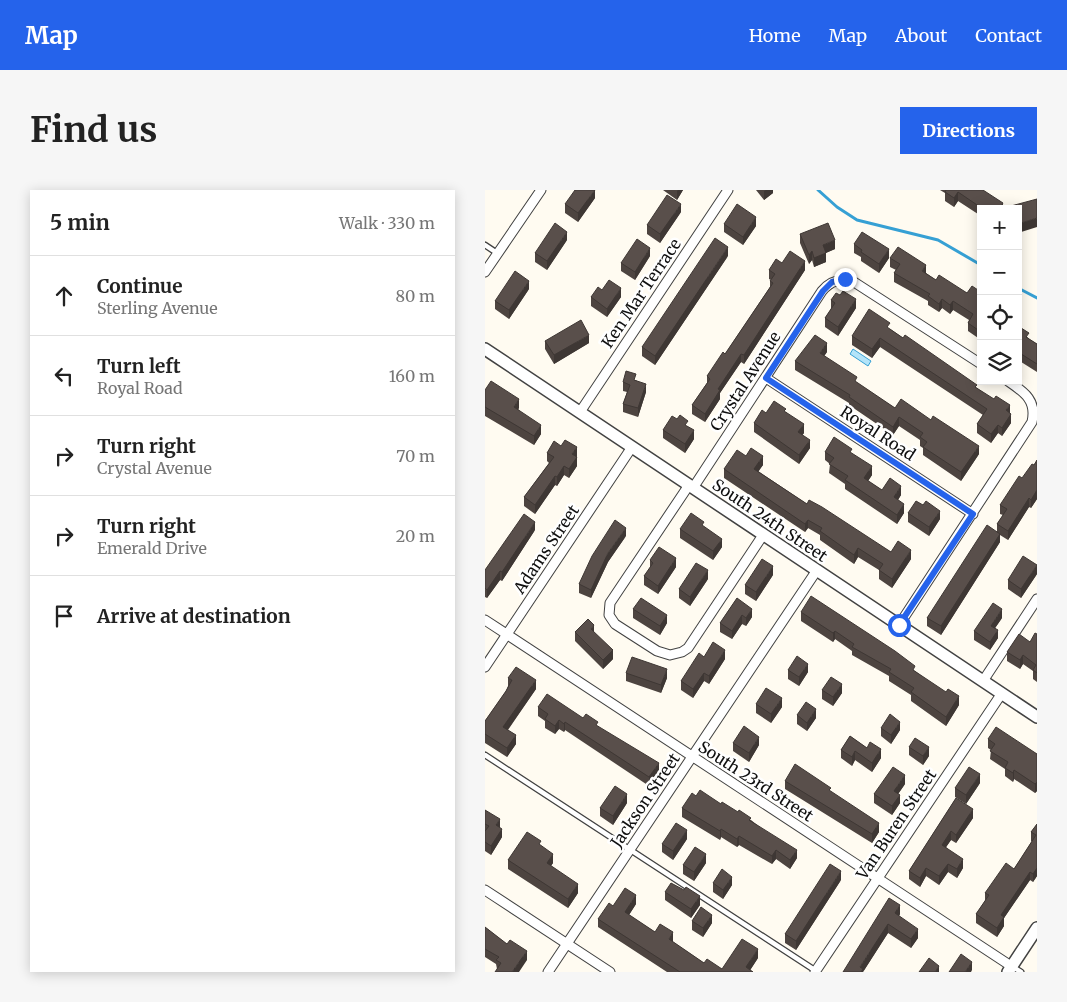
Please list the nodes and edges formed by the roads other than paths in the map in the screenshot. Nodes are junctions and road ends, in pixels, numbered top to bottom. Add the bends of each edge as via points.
1 (541, 190) edge
2 (728, 190) edge
3 (485, 245) edge
4 (497, 253) junction
5 (485, 272) edge
6 (485, 350) edge
7 (977, 361) edge
8 (766, 378) junction
9 (1014, 385) edge
10 (580, 412) junction
11 (633, 448) junction
12 (691, 487) junction
13 (973, 514) junction
14 (763, 535) junction
15 (817, 570) junction
16 (1037, 599) edge
17 (485, 620) edge
18 (899, 625) junction
19 (507, 635) junction
20 (485, 667) edge
21 (983, 680) junction
22 (1002, 693) junction
23 (1037, 717) edge
24 (485, 755) edge
25 (692, 757) junction
26 (630, 850) junction
27 (877, 880) junction
28 (485, 890) edge
29 (1037, 928) edge
30 (567, 944) junction
31 (1013, 970) edge
32 (548, 972) edge
33 (610, 972) edge
34 (816, 972) edge

1 - 4 street
2 - 10 street, Ken Mar Terrace
3 - 4 lane
4 - 5 street
6 - 10 street, South 24th Street
7 - 8 street, Crystal Avenue via 854,282 838,280 823,291
8 - 12 street, Crystal Avenue
8 - 13 street, Royal Road
9 - 13 street via 1031,402 1034,415 1029,429
10 - 11 street, South 24th Street
11 - 12 street, South 24th Street
11 - 19 street, Adams Street
12 - 14 street, South 24th Street
12 - 14 street, Crystal Avenue via 610,603 609,615 615,624 664,655 682,652
13 - 18 street
14 - 15 street, South 24th Street
15 - 18 street, South 24th Street
15 - 25 street, Jackson Street
16 - 21 street
17 - 19 street, South 23rd Street
18 - 21 street, South 24th Street
19 - 20 street, Adams Street
19 - 25 street, South 23rd Street
21 - 22 street, South 24th Street
22 - 23 street, South 24th Street
22 - 27 street, Van Buren Street
24 - 26 lane
25 - 26 street, Jackson Street
25 - 27 street, South 23rd Street
26 - 30 street, Jackson Street
26 - 34 lane
27 - 31 street, South 23rd Street
27 - 34 street, Van Buren Street
28 - 30 street
29 - 31 street
30 - 32 street, Jackson Street
30 - 33 street

